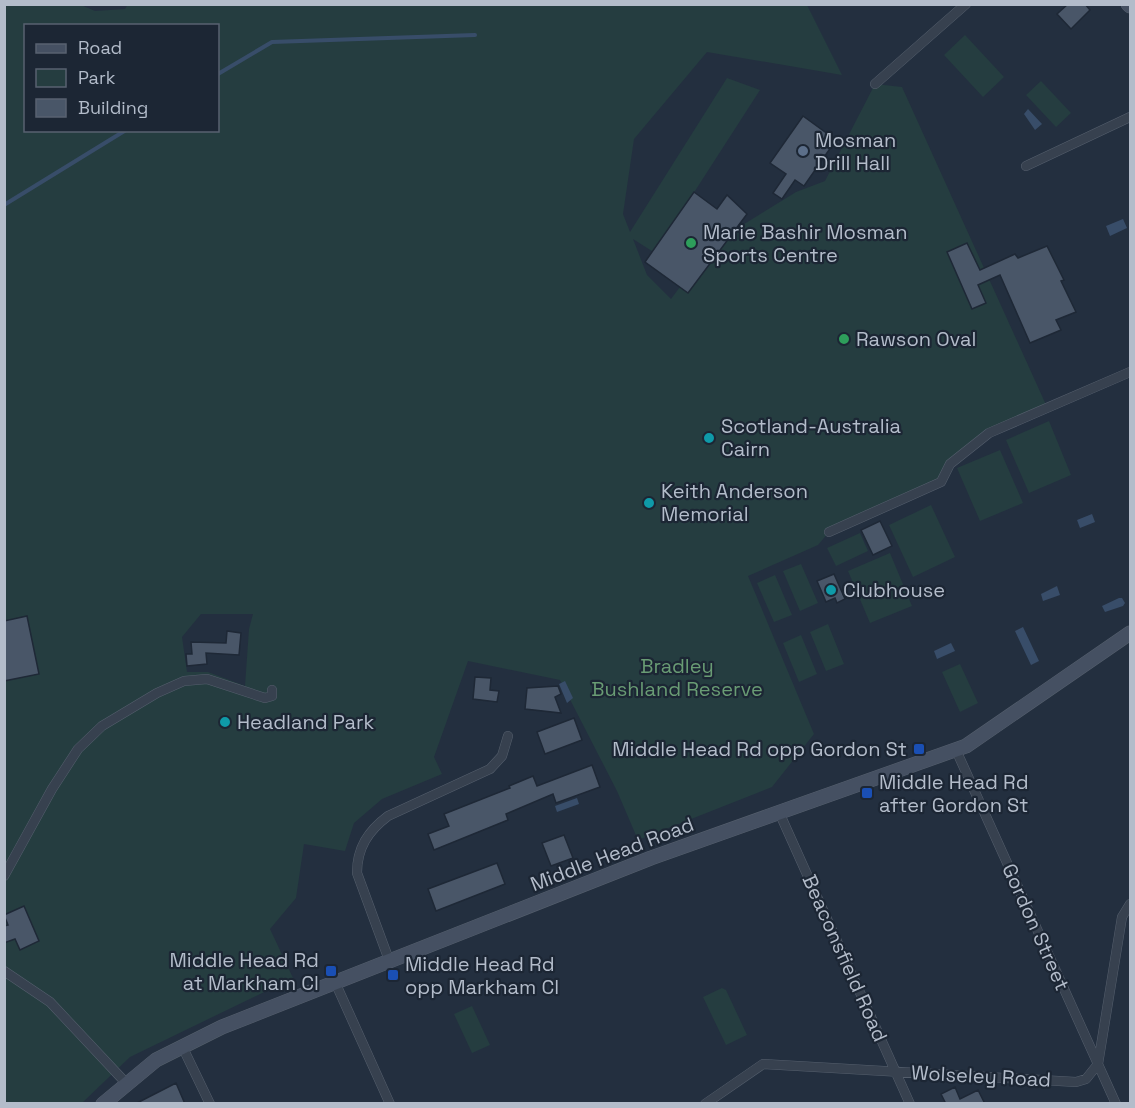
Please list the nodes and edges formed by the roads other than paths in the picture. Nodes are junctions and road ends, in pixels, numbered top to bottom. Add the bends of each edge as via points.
1 (966, 4) edge
2 (875, 84) dead end
3 (1131, 117) edge
4 (1026, 166) dead end
5 (1131, 372) edge
6 (829, 532) dead end
7 (1131, 633) edge
8 (272, 690) dead end
9 (508, 736) dead end
10 (956, 750) junction
11 (779, 812) junction
12 (4, 876) edge
13 (1131, 904) edge
14 (389, 960) junction
15 (4, 971) edge
16 (335, 982) junction
17 (182, 1046) junction
18 (1098, 1064) junction
19 (896, 1071) junction
20 (126, 1083) junction
21 (102, 1104) edge
22 (210, 1104) edge
23 (390, 1104) edge
24 (705, 1104) edge
25 (910, 1104) edge
26 (1116, 1104) edge

1 - 2 street
3 - 4 street
5 - 6 street via 989,433 950,464 941,482
7 - 10 street, Middle Head Road via 976,741
8 - 12 street via 272,696 265,698 207,680 184,681 102,726 78,749
9 - 14 street via 502,756 490,769 388,816 373,827 364,842 357,859 357,873
10 - 11 street, Middle Head Road
10 - 18 street, Gordon Street
11 - 14 street, Middle Head Road
11 - 19 street, Beaconsfield Road
13 - 18 street via 1121,923
14 - 16 street, Middle Head Road
15 - 20 street via 51,1002
16 - 17 street, Middle Head Road
16 - 23 street
17 - 20 street, Middle Head Road
17 - 22 street
18 - 19 street, Wolseley Road via 1086,1079 1076,1082
18 - 26 street, Gordon Street
19 - 24 street, Wolseley Road via 763,1064
19 - 25 street, Beaconsfield Road
20 - 21 street, Middle Head Road

